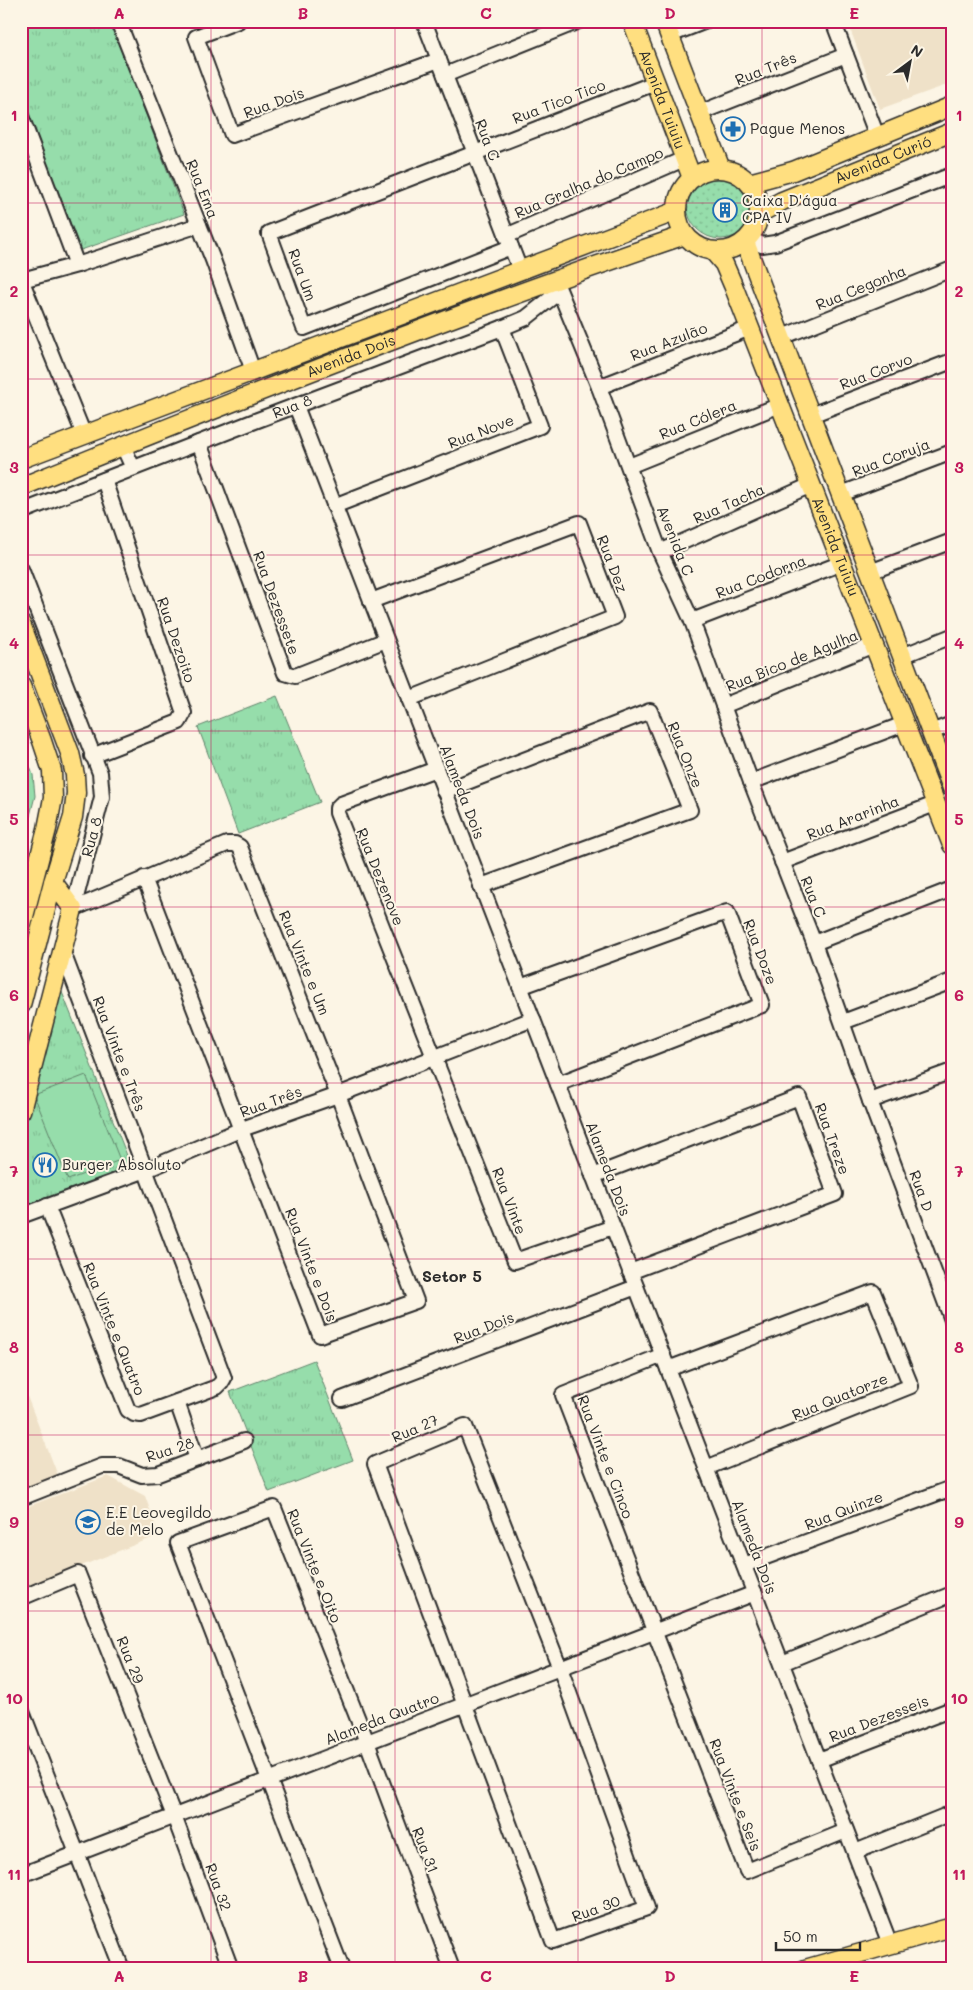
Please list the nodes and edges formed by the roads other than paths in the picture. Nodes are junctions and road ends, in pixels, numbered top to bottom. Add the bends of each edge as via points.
1 (118, 21) edge
2 (238, 21) edge
3 (424, 21) edge
4 (579, 21) edge
5 (632, 21) edge
6 (706, 21) edge
7 (833, 21) edge
8 (667, 28) edge
9 (846, 55) junction
10 (439, 60) junction
11 (445, 75) junction
12 (655, 83) junction
13 (952, 106) edge
14 (699, 113) junction
15 (21, 116) edge
16 (952, 132) edge
17 (877, 136) junction
18 (474, 152) junction
19 (684, 159) junction
20 (721, 169) junction
21 (952, 175) edge
22 (692, 178) junction
23 (749, 183) junction
24 (677, 211) junction
25 (760, 213) junction
26 (199, 224) junction
27 (685, 235) junction
28 (747, 240) junction
29 (508, 241) junction
30 (713, 251) junction
31 (77, 265) junction
32 (952, 269) edge
33 (520, 270) junction
34 (22, 280) edge
35 (557, 286) junction
36 (502, 328) junction
37 (750, 328) junction
38 (782, 337) junction
39 (952, 361) edge
40 (253, 371) junction
41 (600, 387) junction
42 (246, 398) junction
43 (780, 405) junction
44 (296, 406) junction
45 (811, 415) junction
46 (255, 421) junction
47 (84, 435) junction
48 (199, 443) junction
49 (123, 446) junction
50 (952, 452) edge
51 (21, 459) edge
52 (629, 466) junction
53 (133, 468) junction
54 (104, 480) junction
55 (29, 484) edge
56 (811, 485) junction
57 (841, 494) junction
58 (47, 502) junction
59 (334, 506) junction
60 (21, 512) edge
61 (952, 541) edge
62 (660, 552) junction
63 (842, 563) junction
64 (21, 569) edge
65 (870, 572) junction
66 (371, 601) junction
67 (692, 621) junction
68 (21, 624) edge
69 (952, 636) edge
70 (386, 640) junction
71 (874, 645) junction
72 (902, 656) junction
73 (911, 679) junction
74 (21, 686) edge
75 (890, 686) junction
76 (409, 699) junction
77 (722, 706) junction
78 (904, 724) junction
79 (952, 724) edge
80 (931, 732) junction
81 (92, 756) junction
82 (436, 769) junction
83 (751, 782) junction
84 (952, 788) edge
85 (444, 791) junction
86 (935, 804) junction
87 (952, 845) edge
88 (782, 862) junction
89 (144, 878) junction
90 (53, 882) junction
91 (481, 886) junction
92 (952, 889) edge
93 (73, 909) junction
94 (21, 928) edge
95 (814, 943) junction
96 (62, 950) junction
97 (952, 981) edge
98 (520, 986) junction
99 (21, 1005) edge
100 (533, 1019) junction
101 (843, 1022) junction
102 (434, 1056) junction
103 (952, 1071) edge
104 (558, 1084) junction
105 (338, 1094) junction
106 (870, 1101) junction
107 (21, 1111) edge
108 (242, 1129) junction
109 (146, 1170) junction
110 (593, 1176) junction
111 (47, 1206) junction
112 (21, 1216) edge
113 (613, 1227) junction
114 (630, 1272) junction
115 (636, 1287) junction
116 (951, 1317) edge
117 (663, 1355) junction
118 (668, 1369) junction
119 (342, 1399) dead end
120 (177, 1402) junction
121 (244, 1442) dead end
122 (197, 1459) junction
123 (706, 1468) junction
124 (952, 1495) edge
125 (21, 1498) edge
126 (744, 1565) junction
127 (755, 1593) junction
128 (952, 1594) edge
129 (21, 1598) edge
130 (654, 1632) junction
131 (782, 1663) junction
132 (560, 1668) junction
133 (464, 1705) junction
134 (21, 1709) edge
135 (952, 1709) edge
136 (367, 1742) junction
137 (819, 1760) junction
138 (270, 1780) junction
139 (952, 1813) edge
140 (174, 1816) junction
141 (846, 1831) junction
142 (855, 1852) junction
143 (77, 1854) junction
144 (21, 1875) edge
145 (952, 1927) edge
146 (890, 1944) junction
147 (122, 1969) edge
148 (231, 1969) edge
149 (342, 1969) edge
150 (452, 1969) edge
151 (805, 1969) edge

1 - 26 street, Rua Ema
2 - 10 street, Rua Dois via 196,37 232,135
3 - 10 street, Rua C
4 - 11 street
5 - 12 main road, Avenida Tuiuiu
6 - 8 street
7 - 9 street
8 - 14 main road, Avenida Tuiuiu
9 - 14 street, Rua Três
9 - 17 street
10 - 11 street, Rua C
11 - 18 street, Rua C
12 - 18 street, Rua Tico Tico
12 - 19 main road, Avenida Tuiuiu
13 - 17 main road, Avenida Curió
14 - 20 main road, Avenida Tuiuiu
15 - 31 street
16 - 25 main road, Avenida Curió via 782,201
17 - 23 main road, Avenida Curió via 793,170
18 - 29 street, Rua C
18 - 29 street, Rua Um via 269,233 304,328
19 - 22 main road, Avenida Tuiuiu
19 - 29 street, Rua Gralha do Campo
20 - 22 main road
20 - 23 main road via 741,176
21 - 28 street via 775,243 762,245
22 - 24 main road via 681,193
23 - 25 main road via 759,202
24 - 27 main road
24 - 33 main road, Avenida Dois
25 - 28 main road
26 - 31 street
26 - 40 street, Rua Ema
27 - 30 main road via 693,243
27 - 35 main road, Avenida Dois
28 - 30 main road via 730,250
28 - 38 main road, Avenida Tuiuiu
29 - 33 street, Rua C
30 - 37 main road, Avenida Tuiuiu via 724,264
31 - 34 street
32 - 38 street, Rua Cegonha
33 - 40 main road, Avenida Dois
34 - 47 street
35 - 36 street, Rua 8 via 526,318
35 - 41 street
35 - 42 main road, Avenida Dois
36 - 44 street, Rua 8
36 - 59 street, Rua Nove via 540,426
37 - 41 street, Rua Azulão
37 - 43 main road, Avenida Tuiuiu
38 - 45 main road, Avenida Tuiuiu
39 - 45 street, Rua Corvo
40 - 47 main road, Avenida Dois
41 - 52 street, Avenida C
42 - 46 street
42 - 49 main road, Avenida Dois
43 - 52 street, Rua Cólera
43 - 56 main road, Avenida Tuiuiu
44 - 46 street, Rua 8
44 - 59 street, Alameda Dois
45 - 57 main road, Avenida Tuiuiu
46 - 48 street, Rua 8
47 - 51 main road, Avenida Dois
48 - 53 street, Rua 8
48 - 70 street, Rua Dezessete via 285,673 295,676
49 - 53 street
49 - 55 main road, Avenida Dois
50 - 57 street, Rua Coruja
52 - 62 street, Avenida C
53 - 54 street, Rua 8
54 - 58 street, Rua 8
54 - 81 street, Rua Dezoito via 184,713 179,722
55 - 58 street
56 - 62 street, Rua Tacha
56 - 63 main road, Avenida Tuiuiu
57 - 65 main road, Avenida Tuiuiu
58 - 60 street, Rua 8
59 - 66 street, Alameda Dois
61 - 65 street
62 - 67 street, Avenida C
63 - 67 street, Rua Codorna
63 - 71 main road, Avenida Tuiuiu
64 - 81 street, Rua 8
65 - 72 main road, Avenida Tuiuiu
66 - 70 street, Alameda Dois
66 - 76 street, Rua Dez via 579,523 615,617
67 - 77 street, Avenida C
68 - 90 main road via 70,753 75,775 73,817
69 - 72 street
70 - 76 street, Alameda Dois
71 - 75 main road, Avenida Tuiuiu
71 - 77 street, Rua Bico de Agulha
72 - 73 main road, Avenida Tuiuiu
73 - 75 main road
73 - 80 main road, Avenida Tuiuiu
74 - 94 main road via 52,771 53,798
75 - 78 main road, Avenida Tuiuiu
76 - 82 street, Alameda Dois
77 - 83 street, Rua C
78 - 83 street
78 - 86 main road, Avenida Tuiuiu
79 - 80 street
80 - 84 main road, Avenida Tuiuiu
81 - 93 street, Rua 8 via 100,773 102,797
82 - 85 street, Alameda Dois
82 - 102 street, Rua Dezenove via 341,804 337,810
83 - 88 street, Rua C
85 - 91 street, Alameda Dois
85 - 91 street, Rua Onze via 650,711 690,810
86 - 87 main road, Avenida Tuiuiu
86 - 88 street, Rua Ararinha
88 - 95 street, Rua C
89 - 93 street
89 - 105 street, Rua Vinte e Um via 227,844 237,845
89 - 108 street
90 - 93 main road
90 - 99 main road
91 - 98 street, Alameda Dois
92 - 95 street
93 - 96 main road, Rua 8
95 - 101 street, Rua C
96 - 107 main road, Rua 8
96 - 109 street, Rua Vinte e Três
97 - 101 street
98 - 100 street, Alameda Dois
98 - 104 street, Rua Doze via 727,912 762,1005
100 - 102 street, Rua Três
100 - 104 street, Alameda Dois
101 - 106 street, Rua C
102 - 105 street, Rua Três
102 - 113 street, Rua Vinte via 514,1261
103 - 106 street
104 - 110 street, Alameda Dois
105 - 108 street, Rua Três
105 - 108 street, Rua Vinte e Dois via 416,1301 320,1335
106 - 116 street, Rua D
108 - 109 street, Rua Três
109 - 111 street, Rua Três
109 - 120 street, Rua Vinte e Quatro via 224,1378 217,1387
110 - 113 street, Alameda Dois
110 - 114 street, Rua Treze via 799,1097 835,1194
111 - 112 street, Rua Três
111 - 120 street, Rua Vinte e Quatro via 128,1410 141,1415
113 - 114 street, Alameda Dois
114 - 115 street, Alameda Dois
115 - 117 street, Alameda Dois
115 - 119 street, Rua Dois
117 - 118 street, Alameda Dois
117 - 130 street, Rua Vinte e Cinco via 563,1395
118 - 123 street, Alameda Dois
118 - 123 street, Rua Quatorze via 873,1292 910,1386
120 - 122 street
121 - 122 street, Rua 28
122 - 125 street, Rua 28 via 149,1475 119,1466 102,1466
123 - 126 street, Alameda Dois
124 - 126 street, Rua Quinze via 949,1488
126 - 127 street, Alameda Dois
127 - 130 street, Alameda Quatro
127 - 131 street, Alameda Dois
128 - 131 street
129 - 140 street, Rua 29 via 78,1574
130 - 132 street, Alameda Quatro
130 - 141 street, Rua Vinte e Seis via 747,1871
131 - 137 street, Alameda Dois
132 - 133 street, Alameda Quatro
132 - 133 street, Rua 30 via 647,1908 553,1942
132 - 133 street, Rua 27 via 465,1426 375,1464
133 - 136 street, Alameda Quatro
134 - 143 street
135 - 137 street, Rua Dezesseis
136 - 138 street, Alameda Quatro
136 - 138 street, Rua Vinte e Oito via 274,1508 178,1543
136 - 150 street, Rua 31
137 - 141 street, Alameda Dois
138 - 140 street, Alameda Quatro
138 - 149 street
139 - 142 street
140 - 143 street, Alameda Quatro
140 - 148 street, Rua 32
141 - 142 street, Alameda Dois
142 - 146 street, Alameda Dois
143 - 144 street, Alameda Quatro
143 - 147 street
145 - 146 main road
146 - 151 main road

